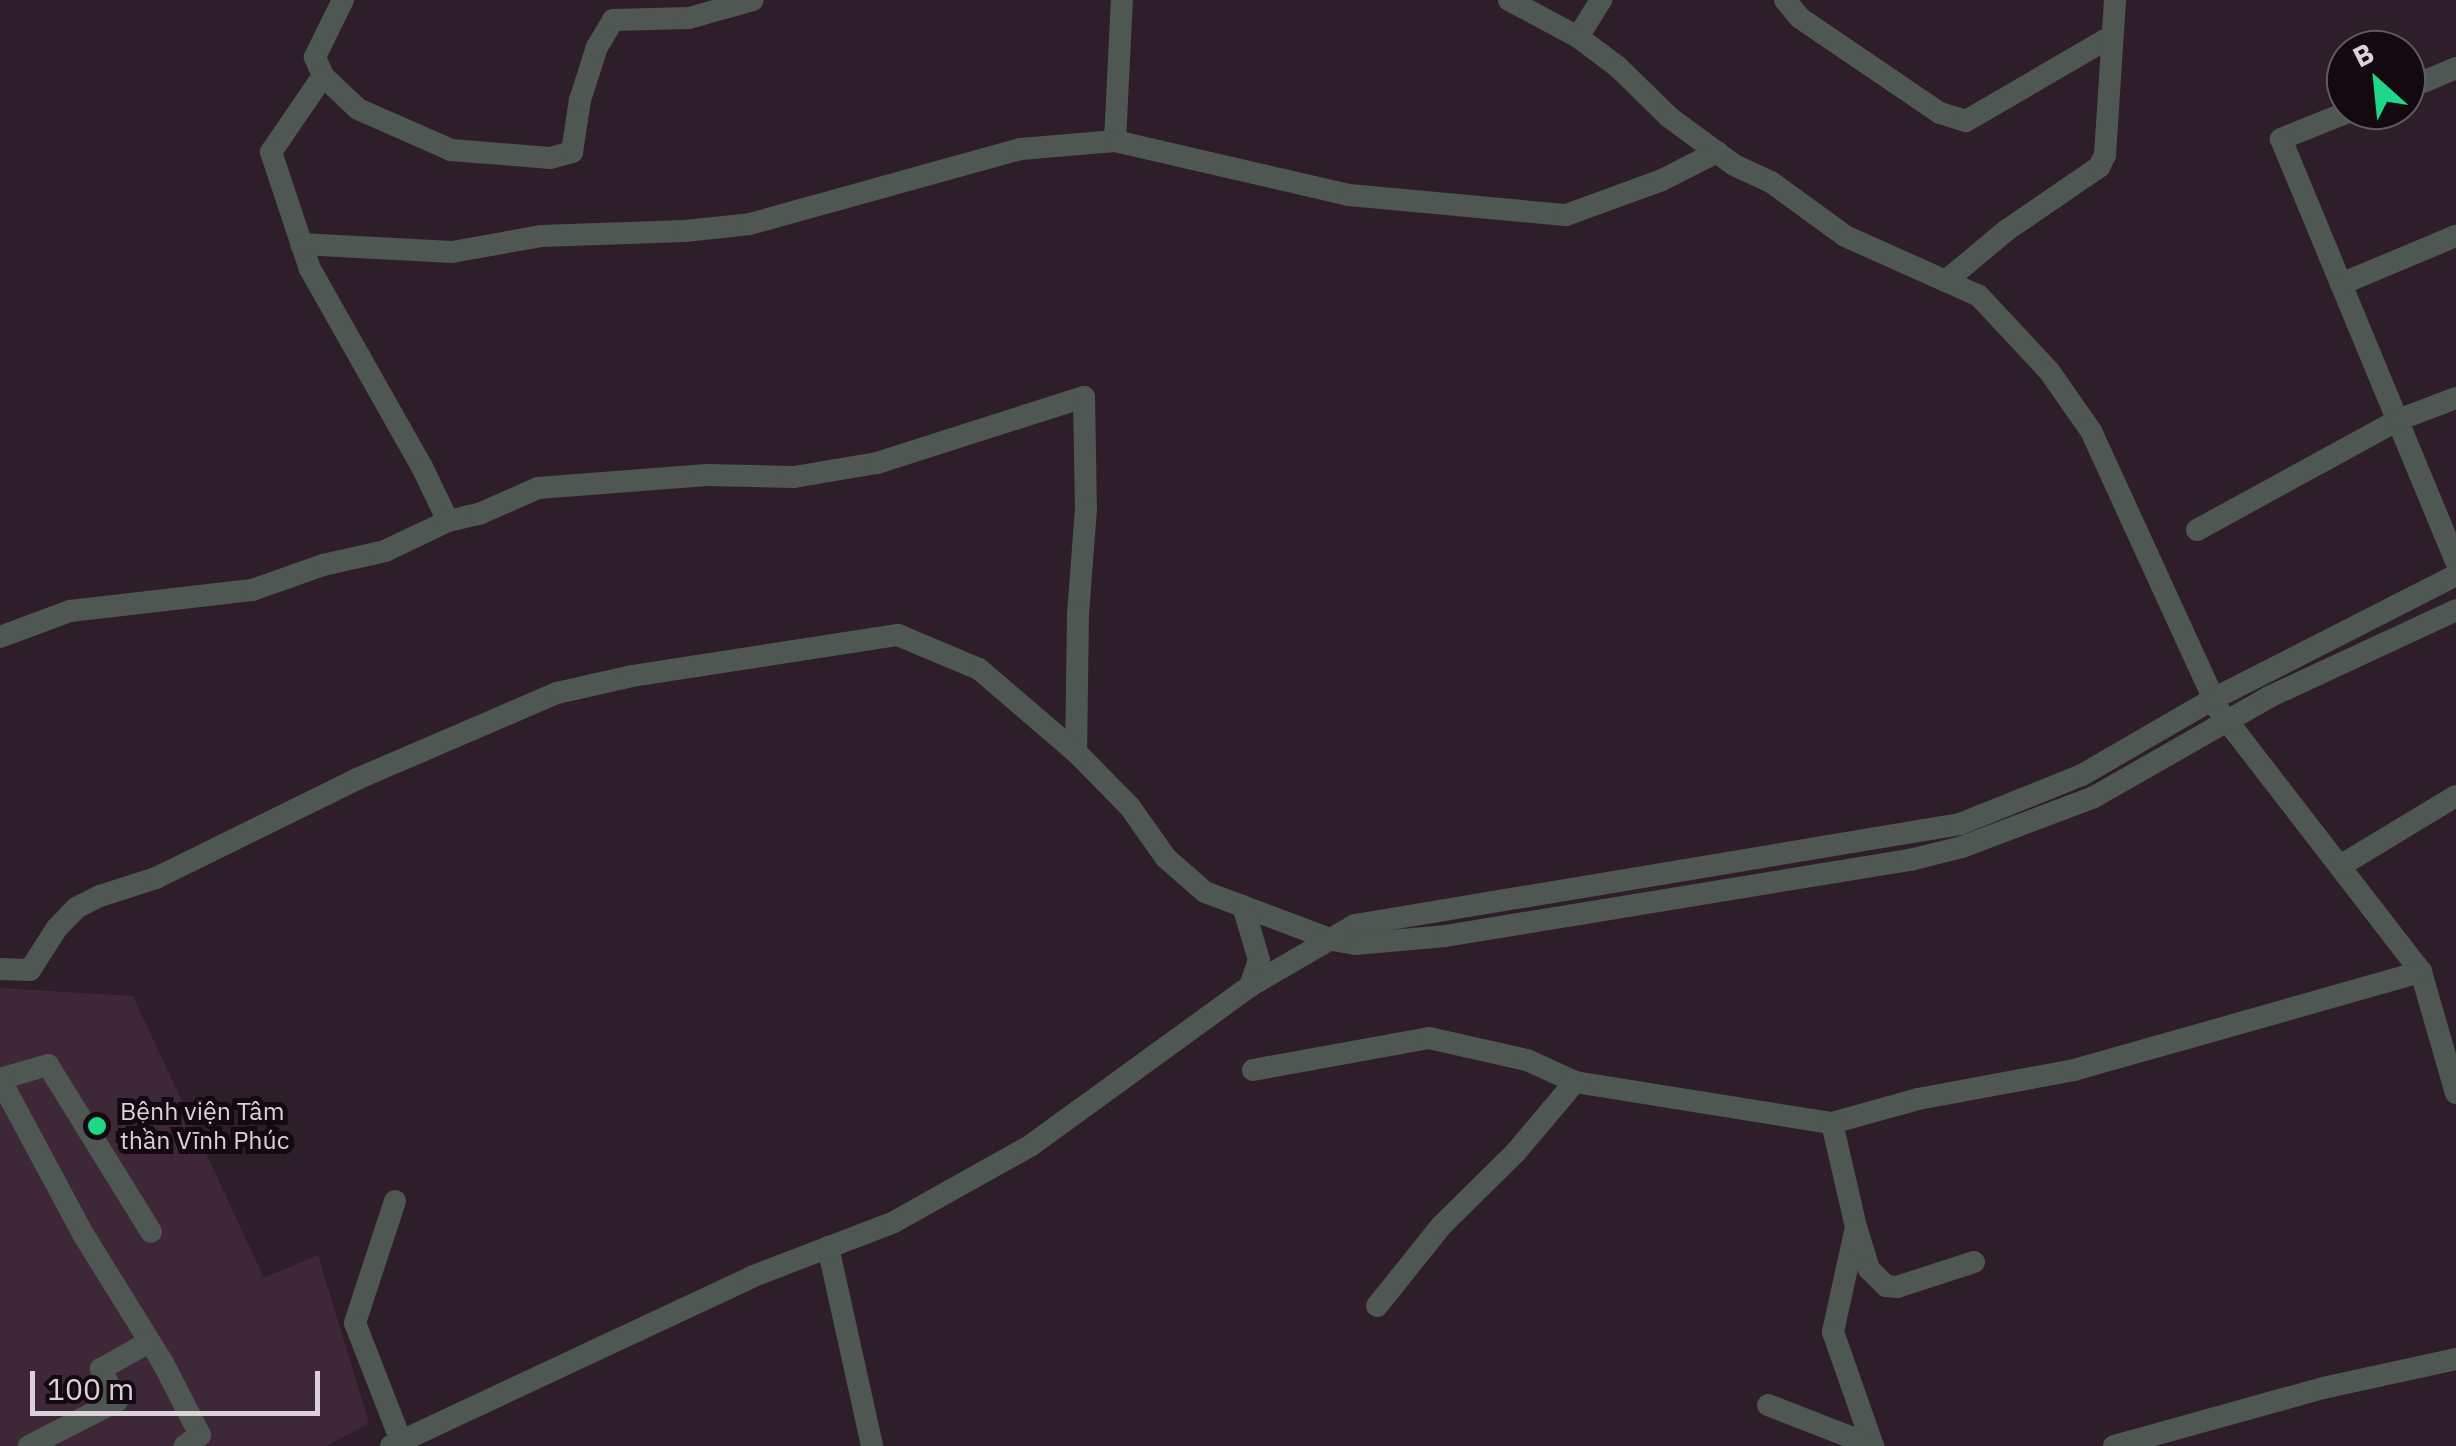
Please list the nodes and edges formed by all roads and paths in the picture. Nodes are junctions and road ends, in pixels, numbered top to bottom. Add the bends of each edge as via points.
1 (343, 0) edge
2 (754, 0) edge
3 (1122, 0) edge
4 (1509, 0) edge
5 (1601, 0) edge
6 (1785, 0) edge
7 (2115, 0) edge
8 (2112, 36) junction
9 (1578, 37) junction
10 (2456, 68) edge
11 (322, 76) junction
12 (2426, 80) edge
13 (2326, 120) edge
14 (1115, 141) junction
15 (1717, 152) junction
16 (2456, 236) edge
17 (300, 244) junction
18 (1947, 280) junction
19 (2342, 284) junction
20 (2456, 398) edge
21 (2398, 420) junction
22 (448, 521) junction
23 (2198, 530) dead end
24 (2456, 562) edge
25 (2456, 575) edge
26 (2456, 610) edge
27 (0, 637) edge
28 (2220, 709) junction
29 (1076, 752) junction
30 (2082, 775) junction
31 (2456, 796) edge
32 (2094, 797) junction
33 (2340, 866) junction
34 (1243, 906) junction
35 (1333, 940) junction
36 (0, 969) edge
37 (2421, 972) junction
38 (1250, 986) junction
39 (1253, 1070) dead end
40 (1, 1080) edge
41 (1575, 1082) junction
42 (2456, 1093) edge
43 (1832, 1123) junction
44 (396, 1201) dead end
45 (1856, 1227) junction
46 (151, 1232) dead end
47 (828, 1247) junction
48 (1974, 1262) dead end
49 (1377, 1306) dead end
50 (150, 1342) junction
51 (2456, 1359) edge
52 (1768, 1405) dead end
53 (396, 1443) edge
54 (29, 1446) edge
55 (184, 1446) edge
56 (872, 1446) edge
57 (2114, 1446) edge

1 - 11 street via 315,57
2 - 11 street via 689,18 613,20 580,100 572,152 550,158 451,150 358,109
3 - 14 street
4 - 9 street
5 - 9 street
6 - 8 street via 1800,18 1924,102 1966,121
7 - 8 street
8 - 18 street via 2099,167
9 - 15 street
10 - 12 street
11 - 17 street via 271,152
13 - 19 street via 2282,138
14 - 15 street via 1350,194 1566,215
14 - 17 street via 1021,149 750,224 540,236 452,252
15 - 18 street via 1772,182 1845,236
16 - 19 street
17 - 22 street
18 - 28 street via 1979,296 2014,330 2091,431
19 - 21 street
20 - 21 street
21 - 23 street
21 - 24 street
22 - 27 street via 385,551 252,590 70,611
22 - 29 street via 538,488 706,474 794,477 878,463 1084,397
25 - 28 street
26 - 28 street
28 - 30 street
28 - 32 street
28 - 33 street
29 - 34 street via 1166,858 1205,892
29 - 36 street via 979,670 898,636 632,676 558,694 356,779 156,878 100,896 57,928 30,970
30 - 32 street
30 - 35 street via 1960,824 1354,925
31 - 33 street
32 - 35 street via 1910,860 1446,936
33 - 37 street
34 - 35 street
34 - 38 street via 1258,960
35 - 38 street
37 - 42 street
37 - 43 street via 2074,1070 1918,1099
38 - 47 street via 1030,1146 894,1222
39 - 41 street via 1429,1038 1527,1060
40 - 46 street via 48,1064
40 - 50 street
41 - 43 street
41 - 49 street
43 - 45 street
44 - 53 street via 355,1322
45 - 48 street via 1869,1269 1886,1286
45 - 52 street via 1833,1332 1873,1446
47 - 53 street
47 - 56 street
50 - 54 street via 101,1370 117,1401
50 - 55 street via 200,1435
51 - 57 street

